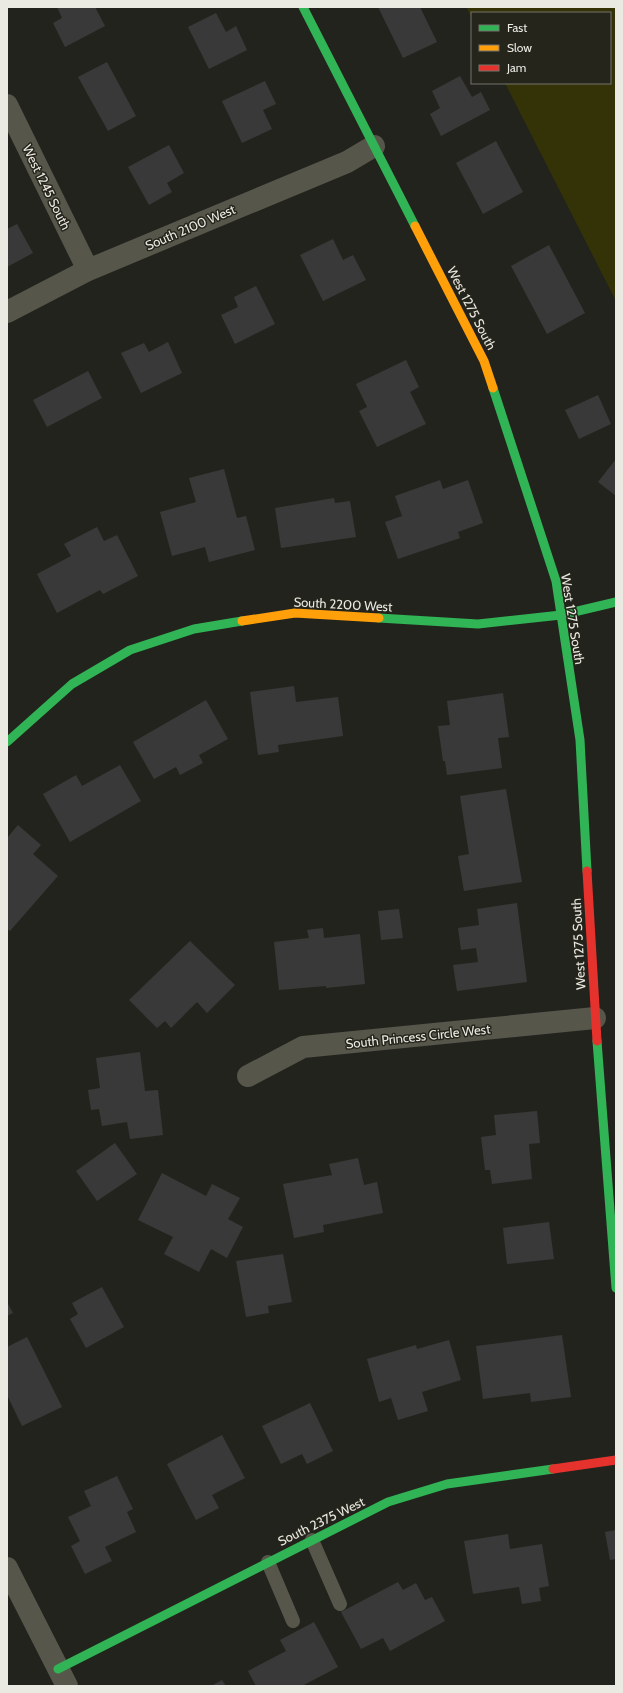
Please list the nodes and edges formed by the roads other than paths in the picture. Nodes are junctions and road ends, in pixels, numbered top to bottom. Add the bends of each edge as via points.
1 (304, 7) edge
2 (7, 105) edge
3 (374, 146) junction
4 (88, 270) junction
5 (7, 312) edge
6 (616, 602) edge
7 (561, 615) junction
8 (7, 742) edge
9 (595, 1018) junction
10 (248, 1076) dead end
11 (616, 1288) edge
12 (616, 1460) edge
13 (312, 1540) junction
14 (268, 1562) junction
15 (7, 1568) edge
16 (340, 1604) dead end
17 (293, 1621) dead end
18 (63, 1678) edge

1 - 3 street, West 1275 South
2 - 4 street, West 1245 South
3 - 4 street, South 2100 West via 347,162
3 - 7 street, West 1275 South via 484,361 556,581
4 - 5 street, South 2100 West
6 - 7 street, South 2200 West
7 - 8 street, South 2200 West via 478,624 295,614 194,629 130,650 72,684
7 - 9 street, West 1275 South via 580,740
9 - 10 street, South Princess Circle West via 303,1047
9 - 11 street, West 1275 South
12 - 13 street, South 2375 West via 447,1484 388,1502
13 - 14 street, South 2375 West
13 - 16 lane
14 - 17 lane
14 - 18 street, South 2375 West
15 - 18 street

